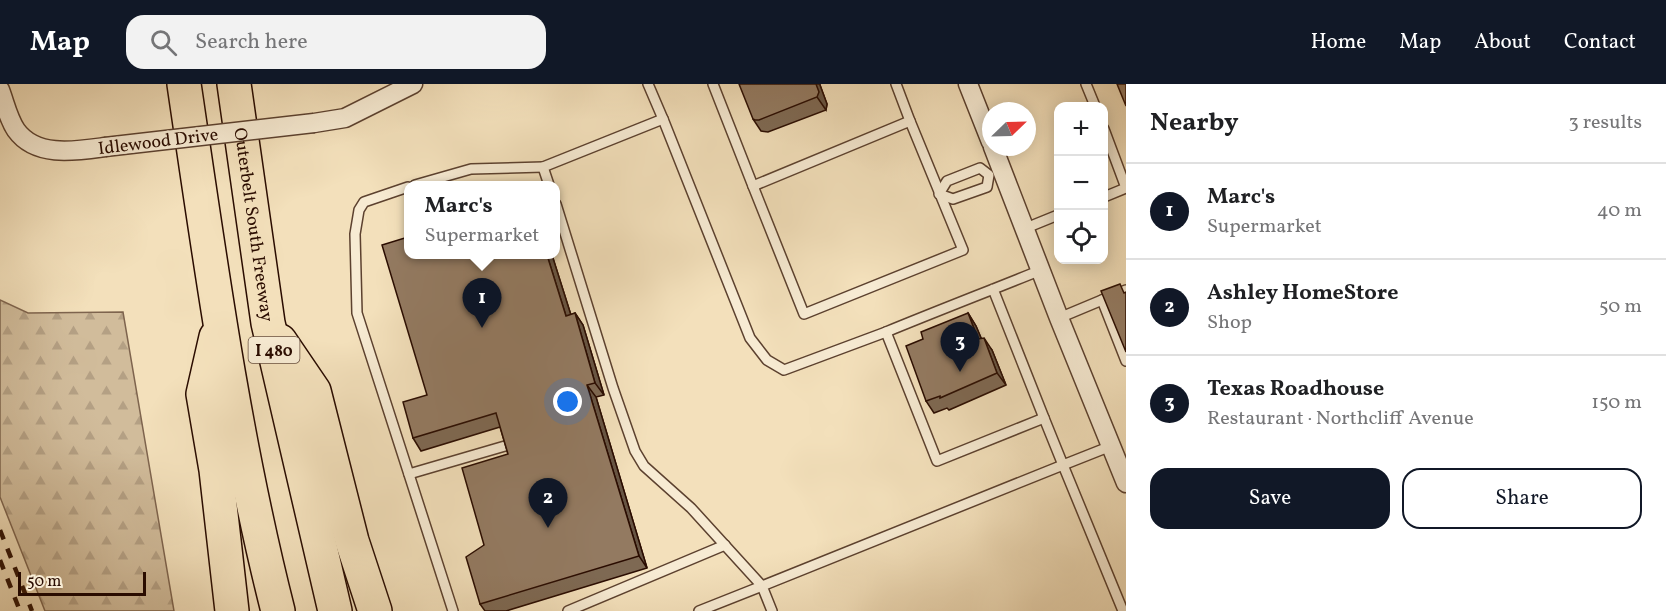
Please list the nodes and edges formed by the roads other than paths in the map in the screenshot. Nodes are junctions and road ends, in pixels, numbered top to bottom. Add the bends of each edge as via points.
1 (184, 84) edge
2 (234, 84) edge
3 (413, 84) edge
4 (648, 84) edge
5 (713, 84) edge
6 (896, 84) edge
7 (968, 84) edge
8 (1086, 84) edge
9 (0, 90) edge
10 (1093, 102) edge
11 (663, 119) junction
12 (982, 119) edge
13 (910, 121) junction
14 (1108, 140) edge
15 (994, 156) edge
16 (543, 167) junction
17 (995, 172) junction
18 (431, 181) edge
19 (547, 181) edge
20 (753, 186) junction
21 (404, 188) edge
22 (1126, 188) edge
23 (939, 194) junction
24 (1108, 195) edge
25 (1054, 217) edge
26 (560, 219) edge
27 (1026, 228) junction
28 (1041, 270) junction
29 (993, 289) junction
30 (1126, 291) edge
31 (1102, 300) junction
32 (1059, 318) junction
33 (268, 323) junction
34 (220, 324) junction
35 (886, 332) junction
36 (1126, 361) edge
37 (1044, 418) junction
38 (505, 446) edge
39 (1111, 446) junction
40 (1063, 465) junction
41 (409, 474) junction
42 (1126, 483) edge
43 (725, 545) junction
44 (762, 586) junction
45 (232, 611) edge
46 (278, 611) edge
47 (336, 611) edge
48 (375, 611) edge
49 (453, 611) edge
50 (568, 611) edge
51 (699, 611) edge
52 (772, 611) edge
53 (1122, 611) edge

1 - 34 highway, I 480
2 - 33 highway, Outerbelt South Freeway / I 480
3 - 9 street, Idlewood Drive, bridge via 345,118 53,151 28,141 16,129
4 - 11 lane
5 - 20 lane
6 - 13 lane
7 - 12 street
8 - 10 lane
11 - 16 lane
11 - 35 lane via 749,335 766,360 784,370
13 - 20 lane
13 - 23 lane
14 - 22 lane
15 - 17 street
16 - 18 lane via 471,169
16 - 19 lane
17 - 23 lane via 980,168 947,181
17 - 23 lane via 987,187 953,199
17 - 27 street
20 - 23 lane via 804,314 963,250
21 - 41 lane via 364,202 355,234 357,313
22 - 24 lane
25 - 27 lane
26 - 43 lane via 635,451 644,466
27 - 28 street
28 - 29 lane
28 - 32 street
29 - 35 lane
29 - 37 lane
30 - 31 lane
31 - 32 lane
31 - 36 lane
32 - 39 street
33 - 47 highway, Outerbelt South Freeway / I 480
33 - 48 highway via 314,391 349,530
34 - 45 highway via 203,394
34 - 46 highway, I 480
35 - 37 lane via 937,460
37 - 40 lane
38 - 41 lane
39 - 40 lane
39 - 42 street
40 - 44 lane
40 - 53 lane
41 - 49 lane
43 - 44 lane
43 - 50 lane
44 - 51 lane
44 - 52 lane

